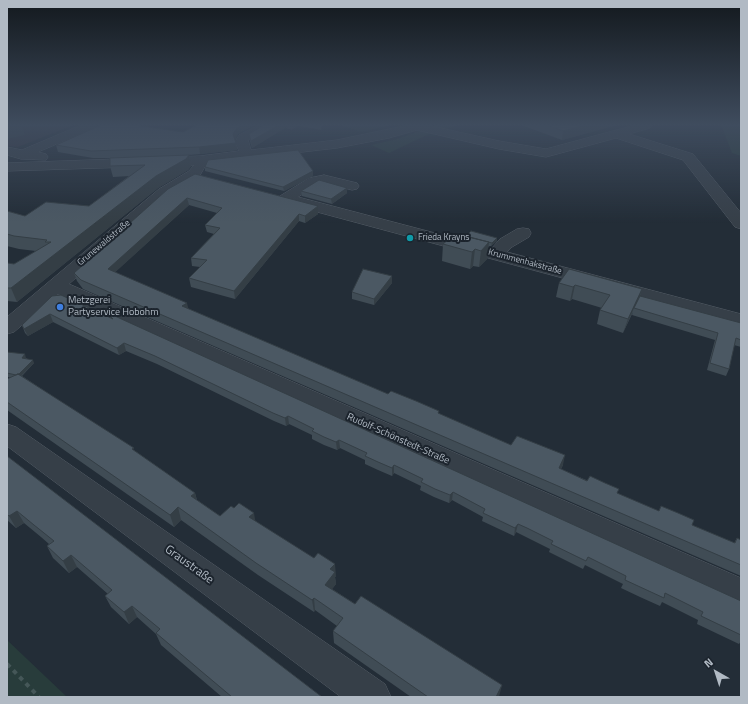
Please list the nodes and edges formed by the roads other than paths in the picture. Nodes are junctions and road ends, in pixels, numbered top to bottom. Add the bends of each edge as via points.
1 (46, 158) edge
2 (265, 158) edge
3 (689, 158) edge
4 (101, 164) junction
5 (7, 167) edge
6 (201, 171) junction
7 (352, 186) dead end
8 (741, 224) edge
9 (523, 233) dead end
10 (496, 254) junction
11 (55, 285) junction
12 (11, 320) edge
13 (741, 320) edge
14 (7, 434) edge
15 (741, 594) edge
16 (372, 697) edge

1 - 4 street
2 - 6 street
3 - 8 street
4 - 5 street
4 - 6 street
6 - 11 street, Grunewaldstraße via 164,192
7 - 10 street, Krummenhakstraße via 324,179 278,197
9 - 10 street via 506,243
10 - 13 street, Krummenhakstraße
11 - 12 street, Grunewaldstraße
11 - 15 street, Rudolf-Schönstedt-Straße
14 - 16 street, Graustraße

